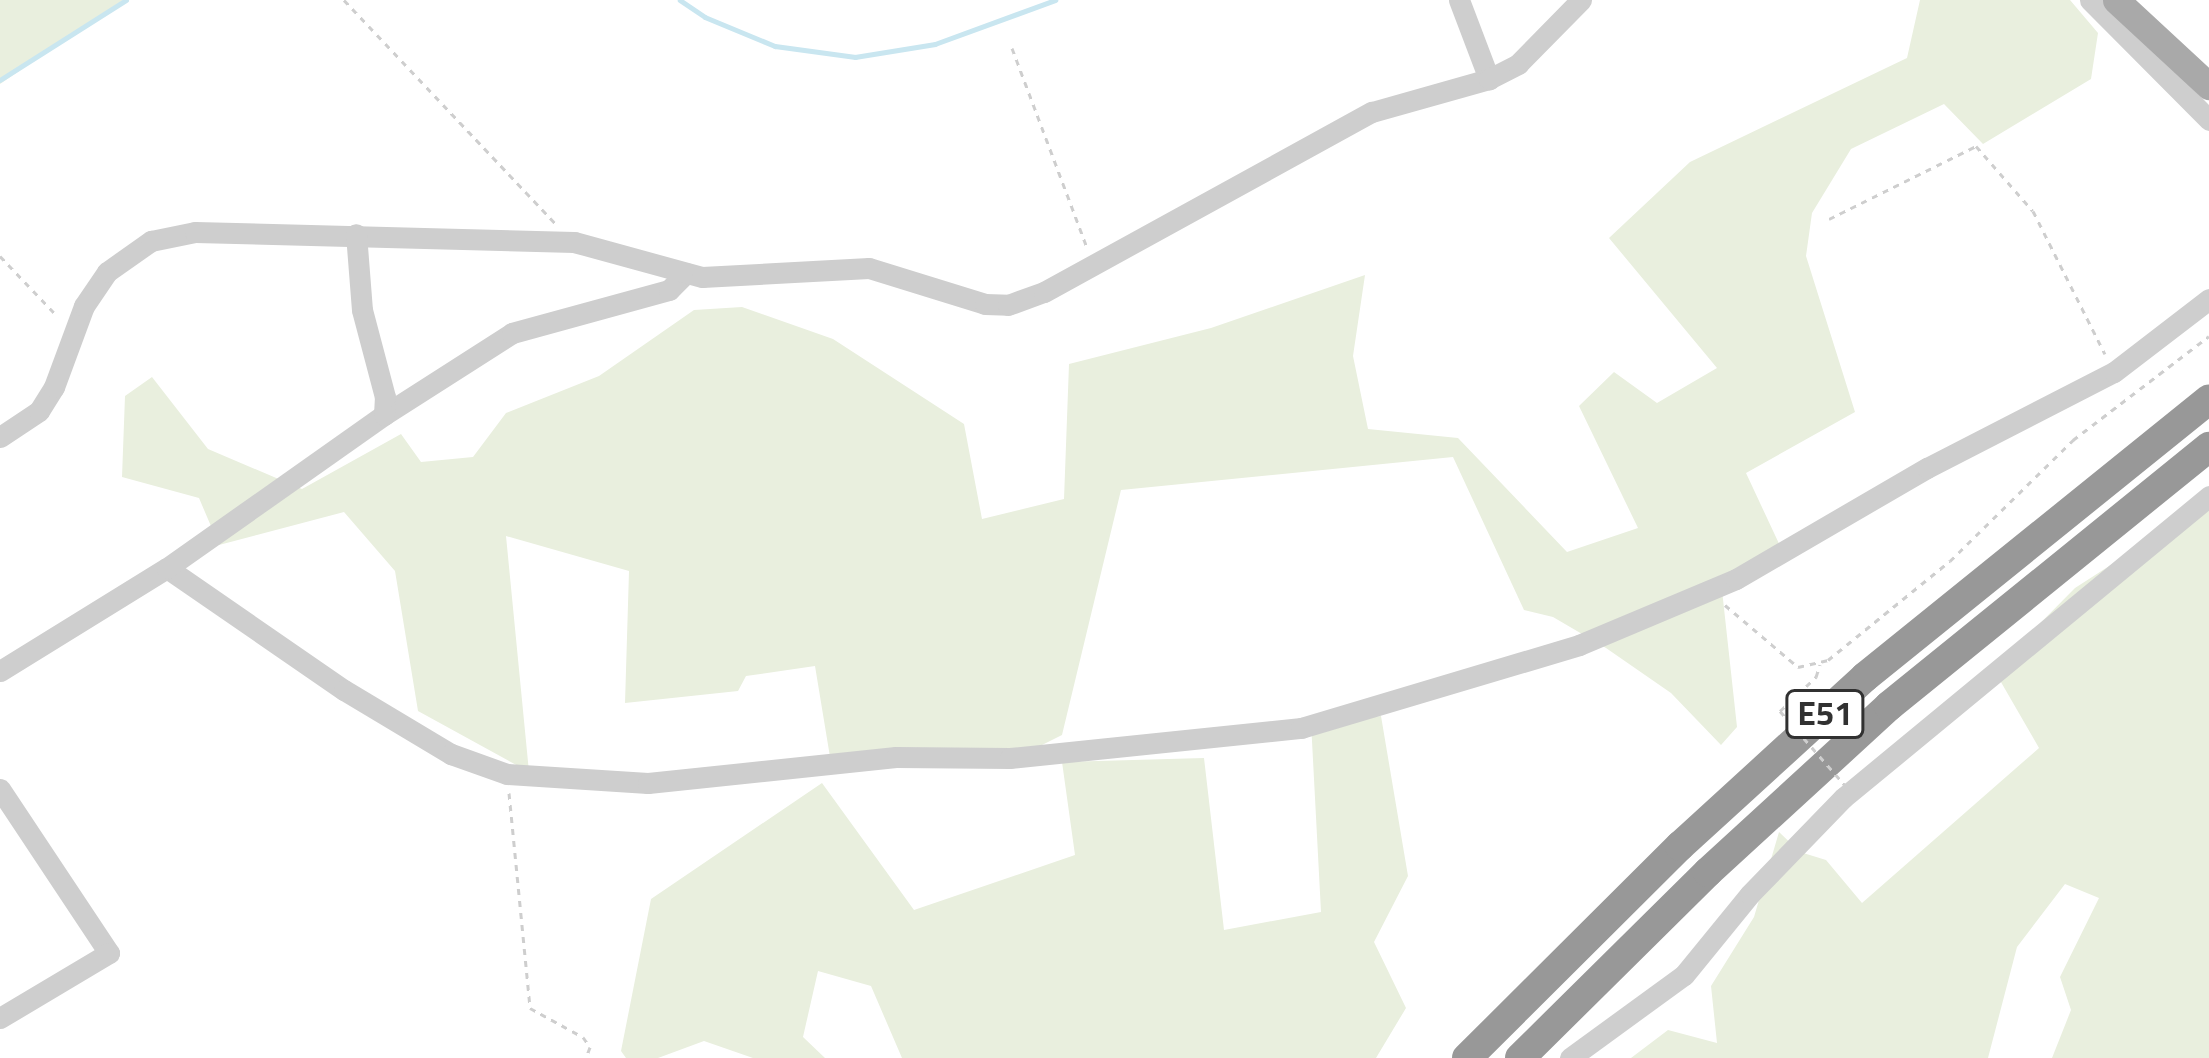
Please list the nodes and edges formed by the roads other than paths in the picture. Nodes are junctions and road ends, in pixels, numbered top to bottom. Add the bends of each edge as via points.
1 (1459, 0) edge
2 (1581, 0) edge
3 (2090, 0) edge
4 (2116, 0) edge
5 (1489, 79) junction
6 (2209, 86) edge
7 (2209, 120) edge
8 (356, 234) junction
9 (686, 273) junction
10 (2209, 299) edge
11 (2209, 399) edge
12 (383, 415) junction
13 (0, 437) edge
14 (2209, 447) edge
15 (2209, 496) edge
16 (167, 568) junction
17 (0, 671) edge
18 (0, 789) edge
19 (0, 1018) edge
20 (1467, 1058) edge
21 (1520, 1058) edge
22 (1570, 1058) edge

1 - 5 street
2 - 5 street via 1518,64
3 - 7 street
4 - 6 main road
5 - 9 street via 1372,112 1094,266 1007,305 869,268
8 - 9 street via 574,242
8 - 12 street
8 - 13 street via 195,232 152,241 107,272 39,411
9 - 12 street via 669,290 512,333
10 - 16 street via 2114,372 1708,590 1579,645 1301,728 648,783 507,774 451,754 344,690
11 - 20 highway, E51 via 1865,677
12 - 16 street
14 - 21 highway, E51 via 1889,706
15 - 22 street via 1843,798 1684,975
16 - 17 street
18 - 19 street via 110,953

